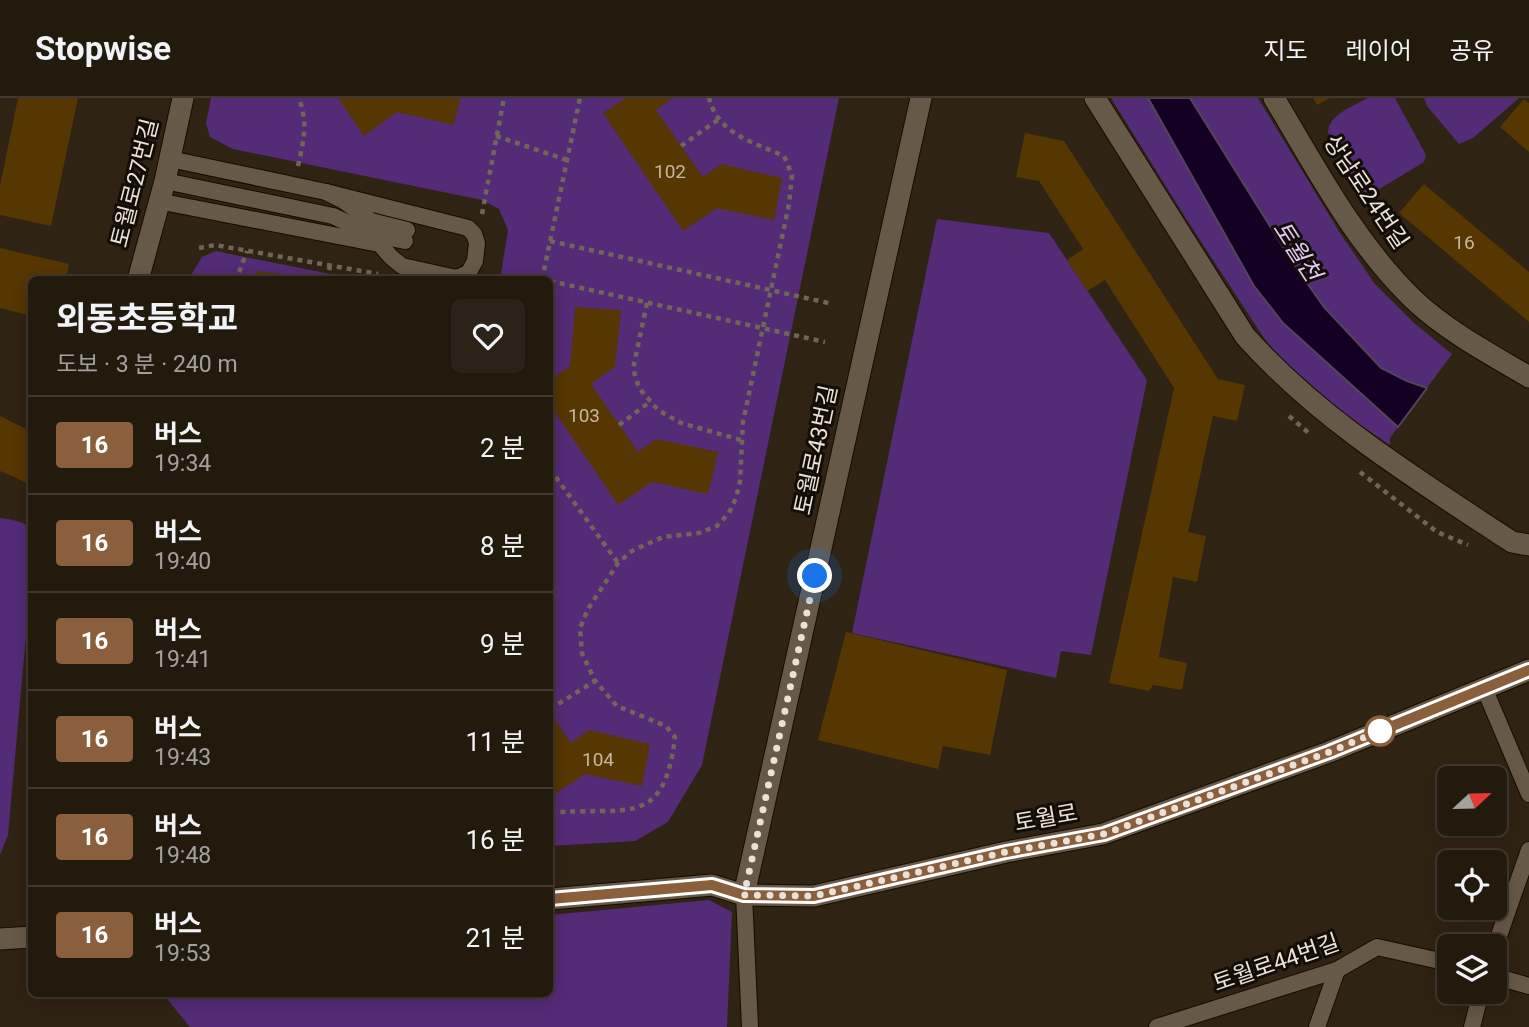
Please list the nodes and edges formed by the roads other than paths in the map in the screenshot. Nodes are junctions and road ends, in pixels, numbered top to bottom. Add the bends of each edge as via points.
1 (183, 98) edge
2 (921, 98) edge
3 (1095, 98) edge
4 (1274, 98) edge
5 (170, 159) junction
6 (164, 180) junction
7 (326, 192) junction
8 (159, 201) junction
9 (376, 239) junction
10 (139, 276) edge
11 (447, 276) edge
12 (462, 276) edge
13 (1529, 377) edge
14 (1523, 542) edge
15 (1529, 670) edge
16 (1485, 690) junction
17 (1529, 794) edge
18 (1529, 850) edge
19 (744, 895) junction
20 (553, 899) edge
21 (1500, 934) edge
22 (28, 937) edge
23 (0, 939) edge
24 (1437, 960) edge
25 (1337, 970) junction
26 (1507, 980) edge
27 (1529, 986) edge
28 (1478, 1004) edge
29 (750, 1027) edge
30 (1157, 1027) edge
31 (1317, 1027) edge
32 (1472, 1027) edge

1 - 5 street, 토월로27번길
2 - 19 street, 토월로43번길
3 - 14 street via 1245,337 1274,369 1380,456
4 - 13 street, 상남로24번길 via 1357,235 1384,267 1450,328
5 - 6 street, 토월로27번길
5 - 7 lane
6 - 8 street, 토월로27번길
6 - 9 lane via 333,216
7 - 9 lane via 371,221 406,236
7 - 12 lane via 468,228 477,250 470,272
8 - 9 lane
8 - 10 street, 토월로27번길
9 - 11 lane via 402,266
15 - 16 street, 토월로
16 - 17 lane
16 - 19 street, 토월로 via 1104,834 814,896
18 - 21 lane
19 - 20 street, 토월로 via 712,885
19 - 29 lane
22 - 23 street
24 - 25 lane, 토월로44번길 via 1377,947
25 - 30 lane, 토월로44번길
25 - 31 lane
26 - 27 lane
28 - 32 lane

